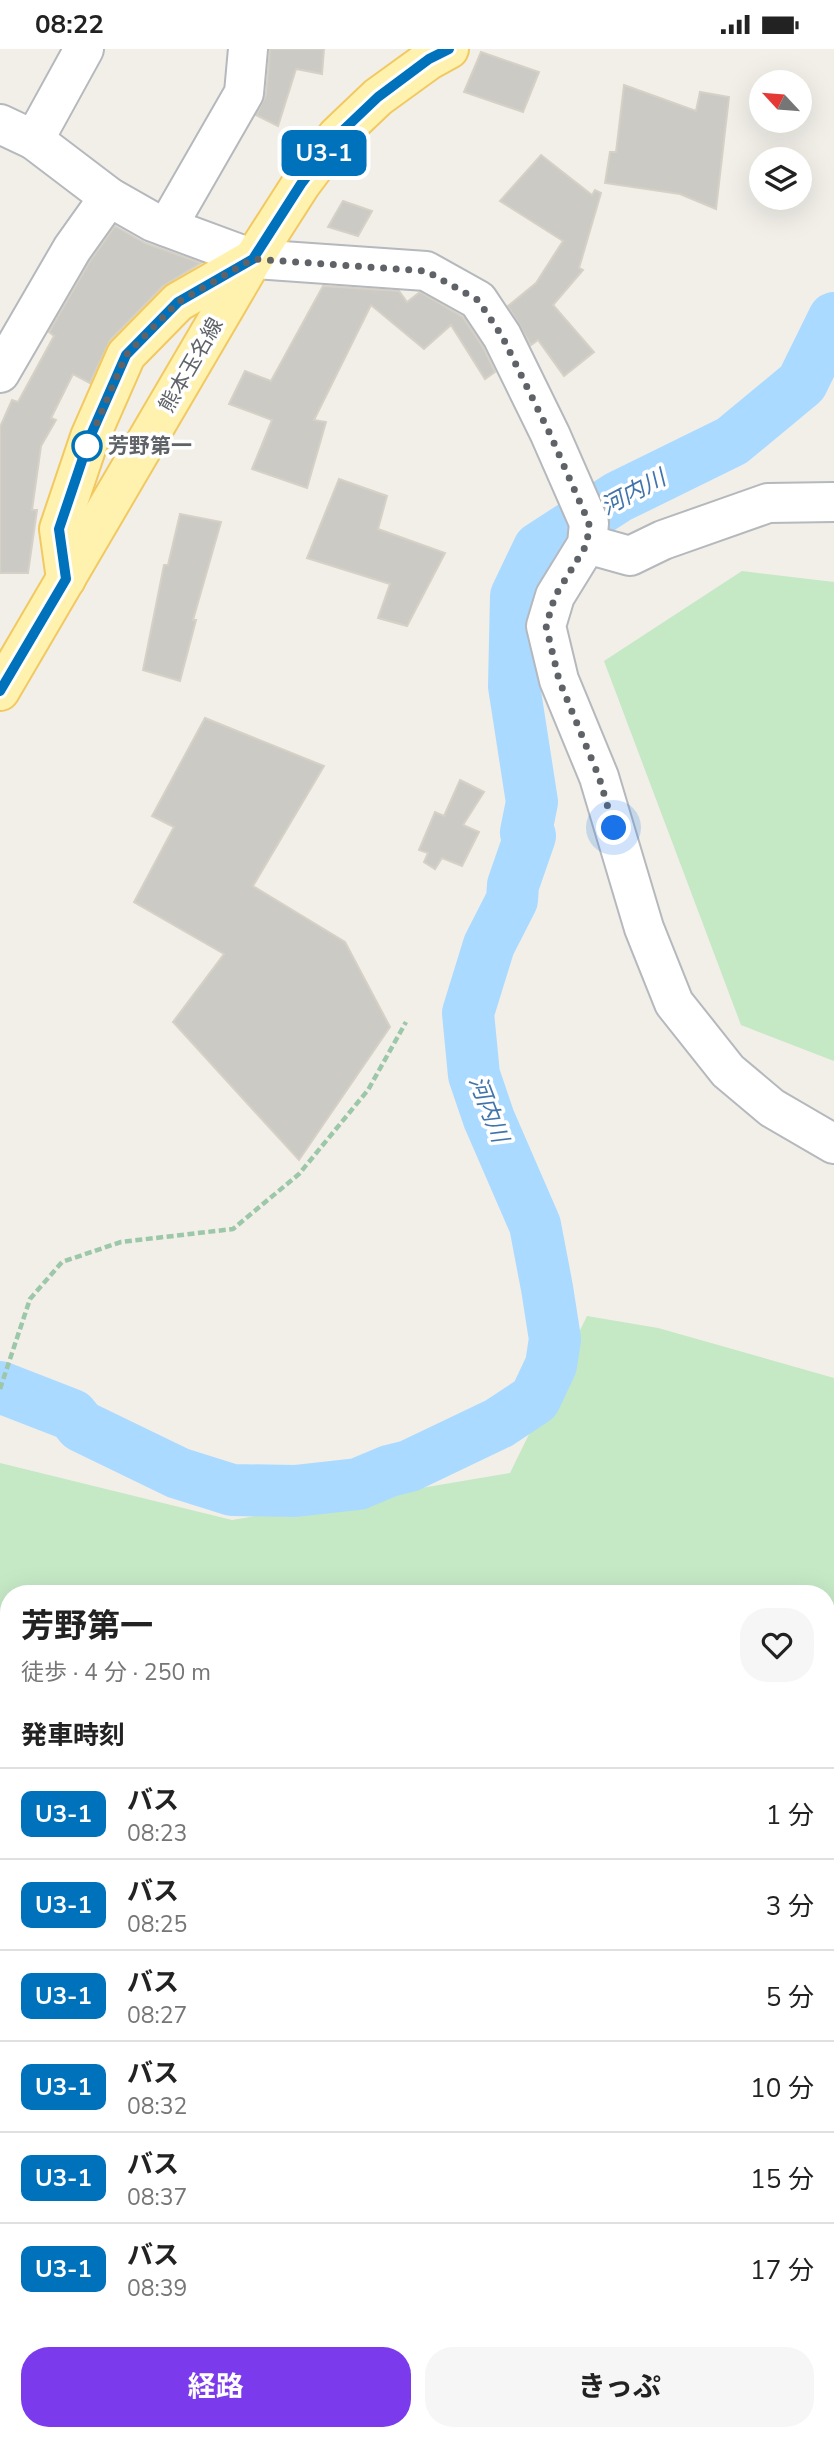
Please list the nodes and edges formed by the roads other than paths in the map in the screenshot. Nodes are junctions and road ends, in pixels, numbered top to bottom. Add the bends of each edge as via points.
1 (84, 49) edge
2 (248, 49) edge
3 (449, 49) edge
4 (0, 124) edge
5 (34, 140) junction
6 (109, 197) junction
7 (167, 227) junction
8 (253, 259) junction
9 (0, 373) edge
10 (834, 502) edge
11 (587, 544) junction
12 (66, 579) junction
13 (0, 691) edge
14 (834, 1144) edge

1 - 5 street
2 - 7 street via 244,93
3 - 8 main road, 熊本玉名線 via 378,97 337,136
4 - 5 street
5 - 6 street
6 - 7 street
6 - 9 street via 72,249
7 - 8 street
8 - 11 street via 426,271 478,300 502,336 550,434 589,523
8 - 12 main road, 熊本玉名線
8 - 12 main road, 熊本玉名線 via 178,302 126,355 90,437 59,529
10 - 11 street via 768,503 630,556
11 - 14 street via 555,596 546,626 559,680 599,777 644,928 674,1003 728,1071 772,1108
12 - 13 main road, 熊本玉名線

